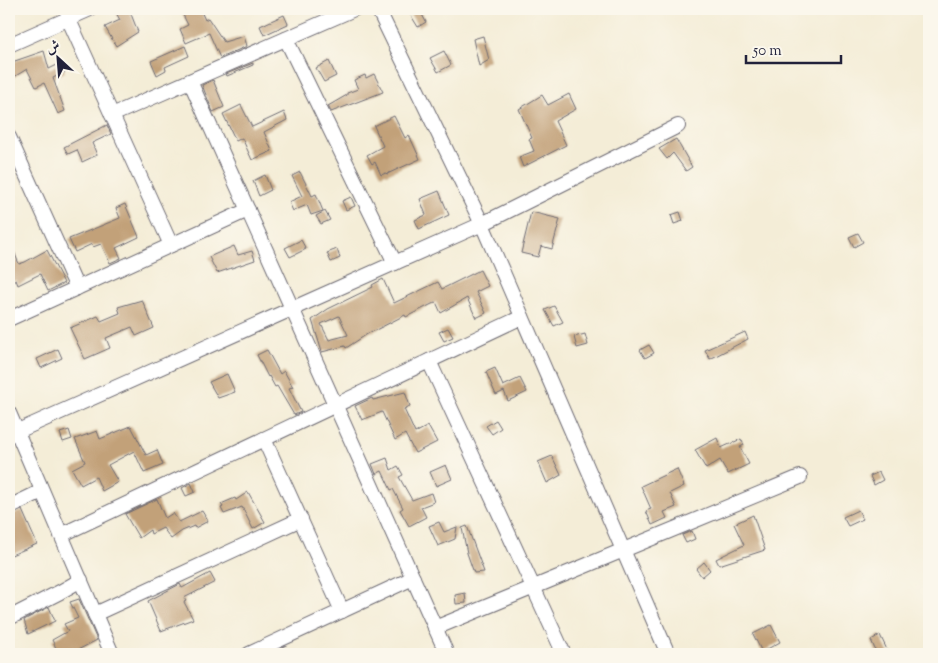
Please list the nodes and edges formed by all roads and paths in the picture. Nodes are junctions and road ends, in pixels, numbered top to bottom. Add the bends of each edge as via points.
1 (90, 9) edge
2 (354, 9) edge
3 (378, 9) edge
4 (68, 18) junction
5 (286, 38) junction
6 (9, 45) edge
7 (190, 81) junction
8 (112, 116) junction
9 (678, 126) dead end
10 (9, 137) edge
11 (248, 210) junction
12 (482, 224) junction
13 (171, 245) junction
14 (394, 263) junction
15 (77, 288) junction
16 (292, 309) junction
17 (522, 317) junction
18 (9, 319) edge
19 (429, 361) junction
20 (336, 405) junction
21 (9, 413) edge
22 (13, 433) edge
23 (264, 439) junction
24 (800, 477) dead end
25 (42, 491) junction
26 (9, 507) edge
27 (300, 519) junction
28 (61, 536) junction
29 (623, 550) junction
30 (413, 578) junction
31 (81, 580) junction
32 (533, 588) junction
33 (342, 611) junction
34 (95, 614) junction
35 (9, 618) edge
36 (435, 628) junction
37 (112, 654) edge
38 (248, 654) edge
39 (447, 654) edge
40 (564, 654) edge
41 (668, 654) edge

1 - 4 street
2 - 5 street
3 - 12 street
4 - 6 street
4 - 8 street
5 - 7 street
5 - 14 street
7 - 8 street
7 - 11 street
8 - 13 street
9 - 12 street
10 - 15 street
11 - 13 street
11 - 16 street
12 - 14 street
12 - 17 street
13 - 15 street
14 - 16 street
15 - 18 street
16 - 20 street
16 - 22 street
17 - 19 street
17 - 29 street
19 - 20 street
19 - 32 street
20 - 23 street
20 - 30 street
21 - 22 street
22 - 25 street
23 - 27 street
23 - 28 street
24 - 29 street
25 - 26 street
25 - 28 street
27 - 33 street
27 - 34 street
28 - 31 street
29 - 32 street
29 - 41 street
30 - 33 street
30 - 36 street
31 - 34 street
31 - 35 street
32 - 36 street
32 - 40 street
33 - 38 street
34 - 37 street
36 - 39 street

